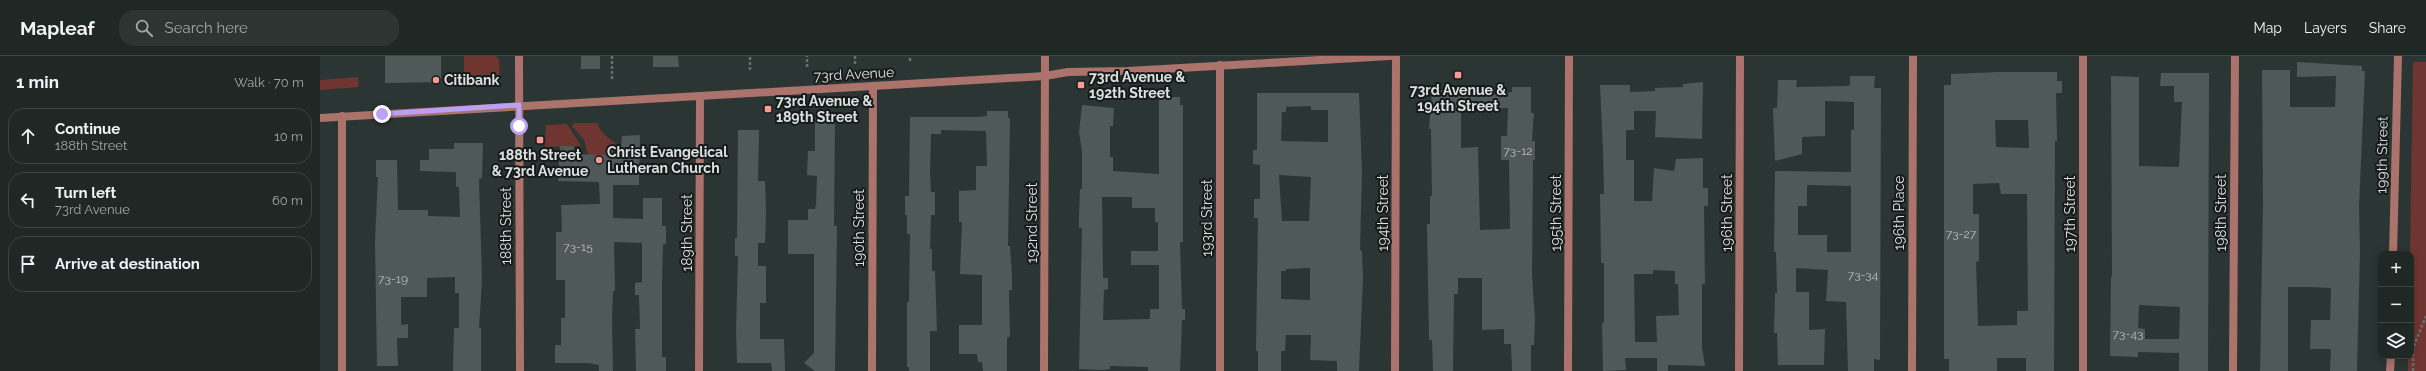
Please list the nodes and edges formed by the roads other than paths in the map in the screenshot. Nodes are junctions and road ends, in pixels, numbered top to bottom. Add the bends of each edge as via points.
1 (519, 56) edge
2 (1045, 56) edge
3 (1390, 56) edge
4 (1396, 56) edge
5 (1569, 56) edge
6 (1740, 56) edge
7 (1913, 56) edge
8 (2083, 56) edge
9 (2235, 56) edge
10 (2398, 56) edge
11 (1220, 65) junction
12 (1045, 76) junction
13 (872, 86) junction
14 (700, 96) junction
15 (519, 105) junction
16 (342, 116) junction
17 (320, 118) edge
18 (2393, 251) edge
19 (2391, 359) edge
20 (342, 371) edge
21 (520, 371) edge
22 (699, 371) edge
23 (872, 371) edge
24 (1044, 371) edge
25 (1220, 371) edge
26 (1396, 371) edge
27 (1568, 371) edge
28 (1740, 371) edge
29 (1912, 371) edge
30 (2083, 371) edge
31 (2233, 371) edge
32 (2390, 371) edge

1 - 15 street, 188th Street
2 - 12 street, 192nd Street
3 - 11 street, 73rd Avenue
4 - 26 street, 194th Street
5 - 27 street, 195th Street
6 - 28 street, 196th Street
7 - 29 street, 196th Place
8 - 30 street, 197th Street
9 - 31 street, 198th Street
10 - 18 street, 199th Street
11 - 12 street, 73rd Avenue via 1068,72
11 - 25 street, 193rd Street
12 - 13 street, 73rd Avenue
12 - 24 street, 192nd Street
13 - 14 street, 73rd Avenue
13 - 23 street, 190th Street
14 - 15 street, 73rd Avenue
14 - 22 street, 189th Street
15 - 16 street, 73rd Avenue
15 - 21 street, 188th Street
16 - 17 street, 73rd Avenue
16 - 20 street
19 - 32 street

